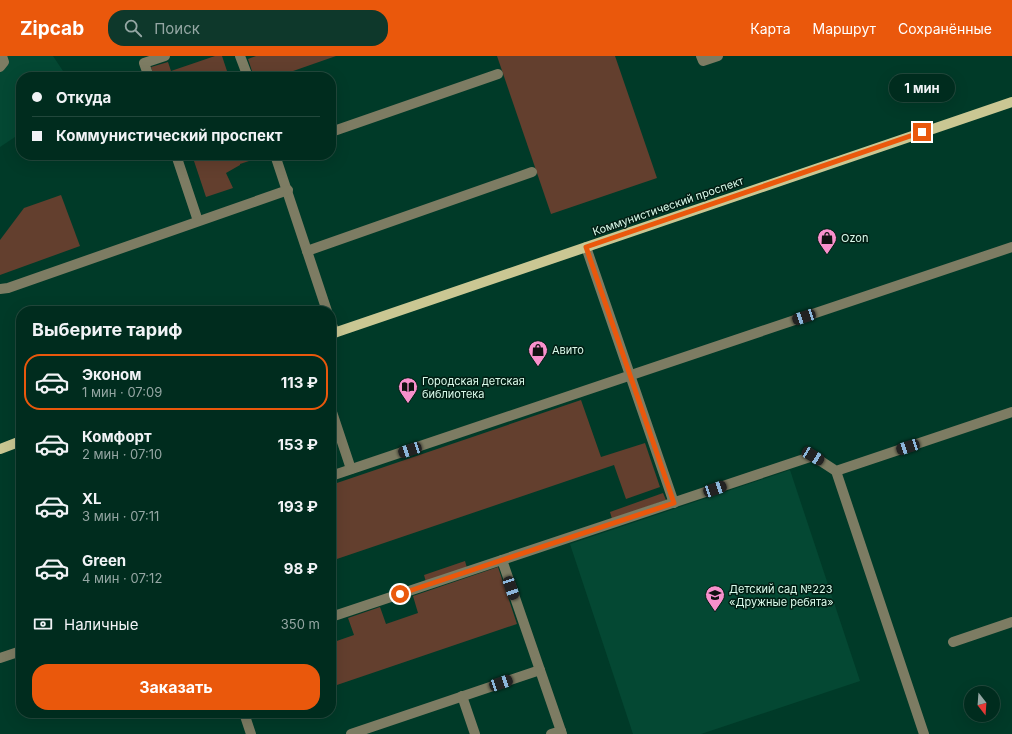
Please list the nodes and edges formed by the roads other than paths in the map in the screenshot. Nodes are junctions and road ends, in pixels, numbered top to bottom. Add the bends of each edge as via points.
1 (2, 56) edge
2 (165, 56) edge
3 (240, 56) edge
4 (701, 56) edge
5 (718, 56) edge
6 (0, 67) edge
7 (147, 72) edge
8 (246, 72) edge
9 (498, 74) dead end
10 (1012, 102) edge
11 (336, 130) edge
12 (178, 160) edge
13 (277, 160) edge
14 (532, 172) dead end
15 (288, 190) junction
16 (198, 221) junction
17 (586, 247) junction
18 (1012, 247) edge
19 (307, 251) junction
20 (0, 289) edge
21 (325, 306) edge
22 (336, 332) edge
23 (630, 376) junction
24 (1012, 412) edge
25 (336, 424) edge
26 (16, 443) edge
27 (0, 449) edge
28 (351, 469) junction
29 (836, 471) junction
30 (336, 474) edge
31 (674, 503) junction
32 (502, 560) junction
33 (336, 616) edge
34 (1012, 622) edge
35 (953, 642) dead end
36 (16, 653) edge
37 (0, 658) edge
38 (540, 670) junction
39 (462, 696) junction
40 (246, 718) edge
41 (364, 732) edge
42 (558, 733) edge
43 (251, 734) edge
44 (351, 734) edge
45 (475, 734) edge
46 (924, 734) edge

1 - 6 lane via 4,62
2 - 7 lane via 144,63
3 - 8 lane
4 - 5 lane via 703,61
9 - 11 lane
10 - 17 main road, Коммунистический проспект
12 - 16 lane
13 - 15 lane
14 - 19 lane
15 - 16 lane
15 - 19 lane
16 - 20 lane
17 - 22 main road, Коммунистический проспект
17 - 23 lane
18 - 23 lane
19 - 21 lane
23 - 28 lane
23 - 31 lane
24 - 29 lane
25 - 28 lane
26 - 27 main road
28 - 30 lane
29 - 31 lane via 813,456
29 - 46 lane
31 - 32 lane
32 - 33 lane
32 - 38 lane
34 - 35 lane
36 - 37 lane
38 - 39 lane
38 - 42 lane
39 - 41 lane
39 - 45 lane
40 - 43 lane
41 - 44 lane

